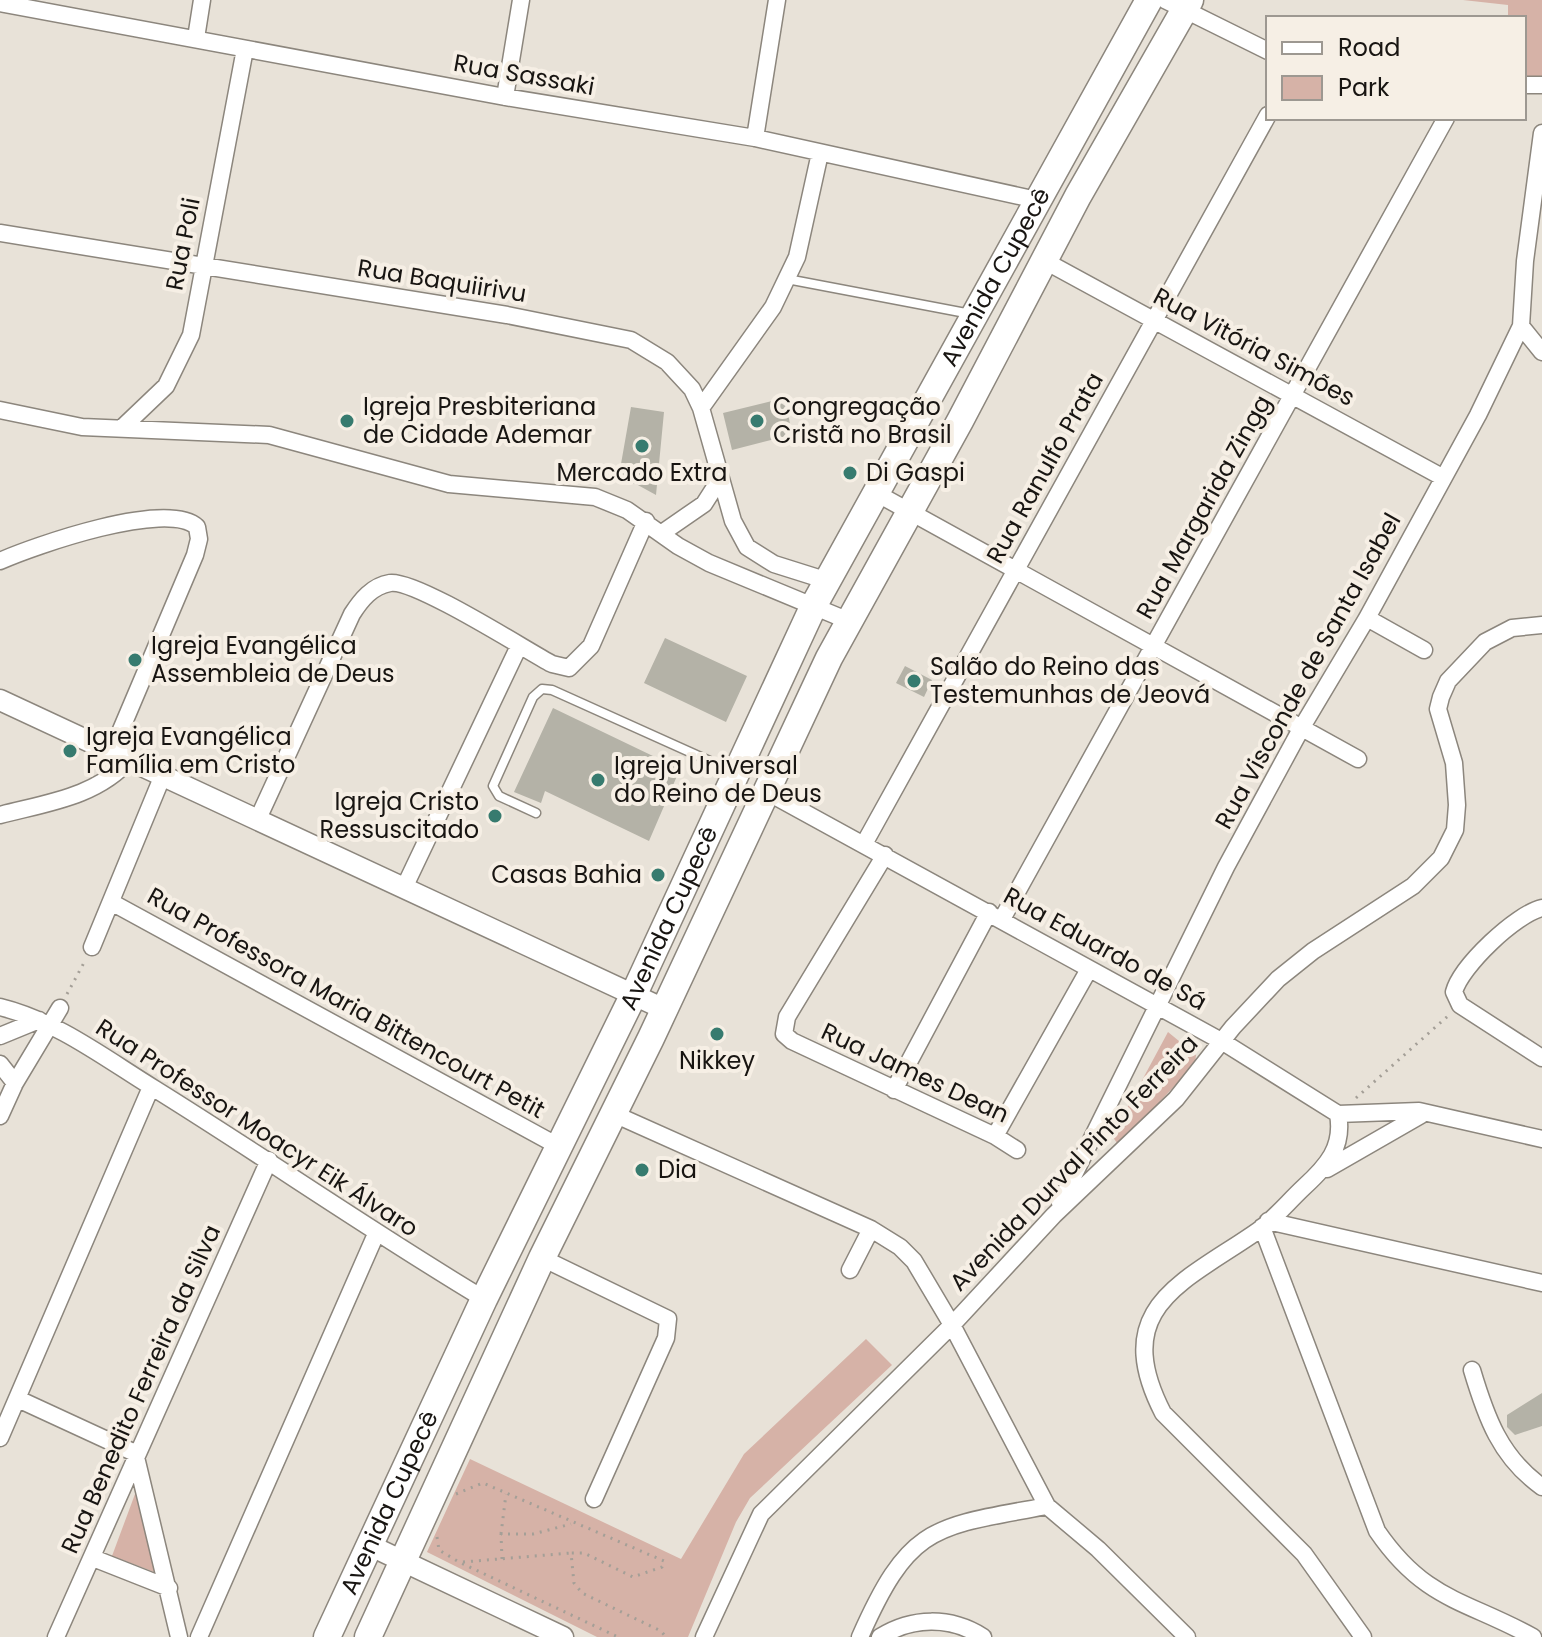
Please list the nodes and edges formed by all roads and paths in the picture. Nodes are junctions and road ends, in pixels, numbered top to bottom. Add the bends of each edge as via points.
1 (202, 0) edge
2 (521, 0) edge
3 (777, 0) edge
4 (1149, 0) edge
5 (0, 3) edge
6 (1180, 3) edge
7 (196, 38) junction
8 (245, 49) junction
9 (1266, 50) edge
10 (505, 97) junction
11 (1266, 119) edge
12 (1445, 120) edge
13 (1542, 133) edge
14 (755, 138) junction
15 (820, 153) junction
16 (1037, 200) junction
17 (0, 233) edge
18 (1043, 260) junction
19 (202, 268) junction
20 (787, 279) junction
21 (975, 315) junction
22 (1155, 321) junction
23 (1521, 326) junction
24 (1542, 352) edge
25 (1293, 395) junction
26 (701, 408) junction
27 (0, 410) edge
28 (123, 427) junction
29 (1442, 477) junction
30 (720, 479) junction
31 (876, 493) junction
32 (704, 504) junction
33 (911, 512) junction
34 (646, 521) junction
35 (733, 521) junction
36 (662, 533) junction
37 (747, 547) junction
38 (0, 561) edge
39 (1015, 569) junction
40 (730, 572) junction
41 (828, 581) junction
42 (814, 605) junction
43 (1367, 618) junction
44 (849, 621) junction
45 (1542, 625) edge
46 (519, 646) junction
47 (1155, 646) junction
48 (1424, 650) dead end
49 (0, 700) edge
50 (1302, 727) junction
51 (121, 755) junction
52 (1358, 759) dead end
53 (736, 773) junction
54 (163, 775) junction
55 (767, 792) junction
56 (536, 813) dead end
57 (0, 815) edge
58 (257, 821) junction
59 (864, 844) junction
60 (885, 855) junction
61 (404, 888) junction
62 (111, 902) junction
63 (1542, 908) edge
64 (996, 915) junction
65 (92, 947) joint
66 (1088, 971) junction
67 (634, 994) junction
68 (1460, 1005) junction
69 (0, 1007) edge
70 (1158, 1007) junction
71 (60, 1008) joint
72 (664, 1009) junction
73 (44, 1022) junction
74 (0, 1036) edge
75 (1223, 1042) junction
76 (1542, 1058) edge
77 (0, 1064) edge
78 (15, 1083) junction
79 (151, 1087) junction
80 (894, 1090) junction
81 (1426, 1112) junction
82 (614, 1114) junction
83 (1338, 1114) junction
84 (0, 1116) edge
85 (995, 1136) junction
86 (1542, 1139) edge
87 (558, 1146) junction
88 (1017, 1150) dead end
89 (269, 1160) junction
90 (1318, 1175) junction
91 (1054, 1215) junction
92 (1265, 1224) junction
93 (871, 1229) junction
94 (376, 1234) junction
95 (542, 1258) junction
96 (850, 1270) dead end
97 (1542, 1283) edge
98 (484, 1299) junction
99 (952, 1325) junction
100 (1472, 1370) dead end
101 (18, 1399) junction
102 (0, 1410) edge
103 (0, 1438) edge
104 (135, 1453) junction
105 (1542, 1487) edge
106 (506, 1494) junction
107 (594, 1499) dead end
108 (452, 1505) dead end
109 (1047, 1506) junction
110 (571, 1524) junction
111 (441, 1528) dead end
112 (501, 1534) junction
113 (371, 1546) junction
114 (571, 1553) junction
115 (93, 1558) junction
116 (502, 1559) junction
117 (459, 1562) junction
118 (402, 1563) junction
119 (169, 1588) junction
120 (550, 1634) edge
121 (56, 1637) edge
122 (179, 1637) edge
123 (199, 1637) edge
124 (327, 1637) edge
125 (368, 1637) edge
126 (618, 1637) edge
127 (666, 1637) edge
128 (704, 1637) edge
129 (860, 1637) edge
130 (880, 1637) edge
131 (983, 1637) edge
132 (1187, 1637) edge
133 (1363, 1637) edge
134 (1533, 1637) edge

1 - 7 street
2 - 10 street
3 - 14 street
4 - 16 main road, Avenida Cupecê
5 - 7 street, Rua Sassaki
6 - 9 street
6 - 18 main road, Avenida Cupecê
7 - 8 street, Rua Sassaki
8 - 10 street, Rua Sassaki
8 - 19 street, Rua Poli
10 - 14 street, Rua Sassaki
11 - 22 street, Rua Ranulfo Prata
12 - 25 street, Rua Margarida Zingg
13 - 23 street, Rua Visconde de Santa Isabel
14 - 15 street, Rua Sassaki
15 - 16 street, Rua Sassaki
15 - 20 street via 797,257
16 - 21 main road, Avenida Cupecê
17 - 19 street, Rua Baquiirivu
18 - 22 street, Rua Vitória Simões
18 - 33 main road, Avenida Cupecê
19 - 26 street, Rua Baquiirivu via 507,315 631,340 678,373
19 - 28 street, Rua Poli via 191,335 166,386
20 - 21 lane
20 - 26 street
21 - 31 main road, Avenida Cupecê
22 - 25 street, Rua Vitória Simões
22 - 39 street, Rua Ranulfo Prata
23 - 24 street
23 - 29 street, Rua Visconde de Santa Isabel
25 - 29 street, Rua Vitória Simões
25 - 47 street, Rua Margarida Zingg
26 - 30 street, Rua Baquiirivu
27 - 28 street via 82,427
28 - 34 street via 269,435 449,484 595,497
29 - 43 street, Rua Visconde de Santa Isabel
30 - 32 street
30 - 35 street, Rua Baquiirivu
31 - 33 street
31 - 41 main road, Avenida Cupecê
32 - 35 street
32 - 36 street
33 - 39 street
33 - 44 main road, Avenida Cupecê
34 - 36 street
34 - 46 street via 591,646 577,664 563,668
35 - 37 street, Rua Baquiirivu
36 - 40 street
37 - 40 street via 744,566
37 - 41 street via 774,564
38 - 51 street via 129,522 168,518 197,527 198,547
39 - 47 street
39 - 59 street, Rua Ranulfo Prata
40 - 42 street
41 - 42 main road, Avenida Cupecê
42 - 44 street
42 - 53 main road, Avenida Cupecê
43 - 48 street
43 - 50 street, Rua Visconde de Santa Isabel
44 - 55 main road, Avenida Cupecê
45 - 75 street, Avenida Durval Pinto Ferreira via 1512,628 1485,642 1448,681 1441,697 1438,709 1454,763 1457,805 1455,830 1441,858 1413,886 1296,964
46 - 58 street via 415,587 379,586 359,602
46 - 61 street
47 - 50 street
47 - 64 street, Rua Margarida Zingg
49 - 51 street
50 - 52 street
50 - 70 street, Rua Visconde de Santa Isabel
51 - 54 street
51 - 57 street via 100,785
53 - 56 lane via 542,689 533,697 493,786 499,796
53 - 67 main road, Avenida Cupecê
54 - 58 street
54 - 62 street
55 - 59 street, Rua Eduardo de Sá
55 - 72 main road, Avenida Cupecê
58 - 61 street
59 - 60 street, Rua Eduardo de Sá
60 - 64 street, Rua Eduardo de Sá
60 - 80 street, Rua James Dean via 787,1017 784,1032 792,1041
61 - 67 street
62 - 65 street
62 - 87 street, Rua Professora Maria Bittencourt Petit
63 - 68 street via 1520,918 1459,980 1454,995
64 - 66 street, Rua Eduardo de Sá
64 - 80 street, Rua Margarida Zingg
65 - 71 path
66 - 70 street, Rua Eduardo de Sá
66 - 85 street
67 - 72 street
67 - 87 main road, Avenida Cupecê
68 - 76 street
68 - 83 path
69 - 73 street, Rua Professor Moacyr Eik Álvaro
70 - 75 street, Rua Eduardo de Sá
70 - 91 street, Rua Visconde de Santa Isabel
71 - 73 street
72 - 82 main road, Avenida Cupecê
73 - 74 street
73 - 78 street
73 - 79 street, Rua Professor Moacyr Eik Álvaro
75 - 83 street, Rua Eduardo de Sá
75 - 91 street, Avenida Durval Pinto Ferreira via 1176,1099
77 - 78 street
78 - 84 street
79 - 89 street, Rua Professor Moacyr Eik Álvaro
79 - 101 street
80 - 85 street, Rua James Dean
81 - 83 street
81 - 86 street
81 - 90 street
82 - 93 street
82 - 95 main road, Avenida Cupecê
83 - 90 street via 1338,1146
85 - 88 street, Rua James Dean
87 - 98 main road, Avenida Cupecê
89 - 94 street, Rua Professor Moacyr Eik Álvaro
89 - 104 street, Rua Benedito Ferreira da Silva
90 - 92 street
91 - 99 street, Avenida Durval Pinto Ferreira
92 - 97 street
92 - 133 street via 1164,1297 1147,1329 1145,1370 1163,1413 1304,1554
92 - 134 street via 1377,1531 1395,1557 1432,1590
93 - 96 street
93 - 99 street via 914,1261
94 - 98 street, Rua Professor Moacyr Eik Álvaro
94 - 123 street
95 - 107 street via 662,1313 669,1325
95 - 118 main road, Avenida Cupecê
98 - 113 main road, Avenida Cupecê
99 - 109 street
99 - 128 street, Avenida Durval Pinto Ferreira via 761,1514
100 - 105 street via 1499,1444
101 - 102 street
101 - 103 street
101 - 104 street
104 - 115 street, Rua Benedito Ferreira da Silva
104 - 119 street
106 - 108 path via 483,1483 457,1493
106 - 110 path
106 - 112 path
109 - 129 street via 950,1524 934,1532 902,1559
109 - 132 street
110 - 112 path via 533,1534
110 - 114 path via 664,1561 662,1567 633,1577 584,1553
111 - 117 path via 439,1550
112 - 116 path
113 - 118 street
113 - 124 main road, Avenida Cupecê
114 - 116 path
114 - 127 path via 574,1583 582,1593
115 - 119 street
115 - 121 street, Rua Benedito Ferreira da Silva
116 - 117 path
117 - 126 path
118 - 120 street
118 - 125 main road, Avenida Cupecê
119 - 122 street
130 - 131 street via 925,1621 959,1625

